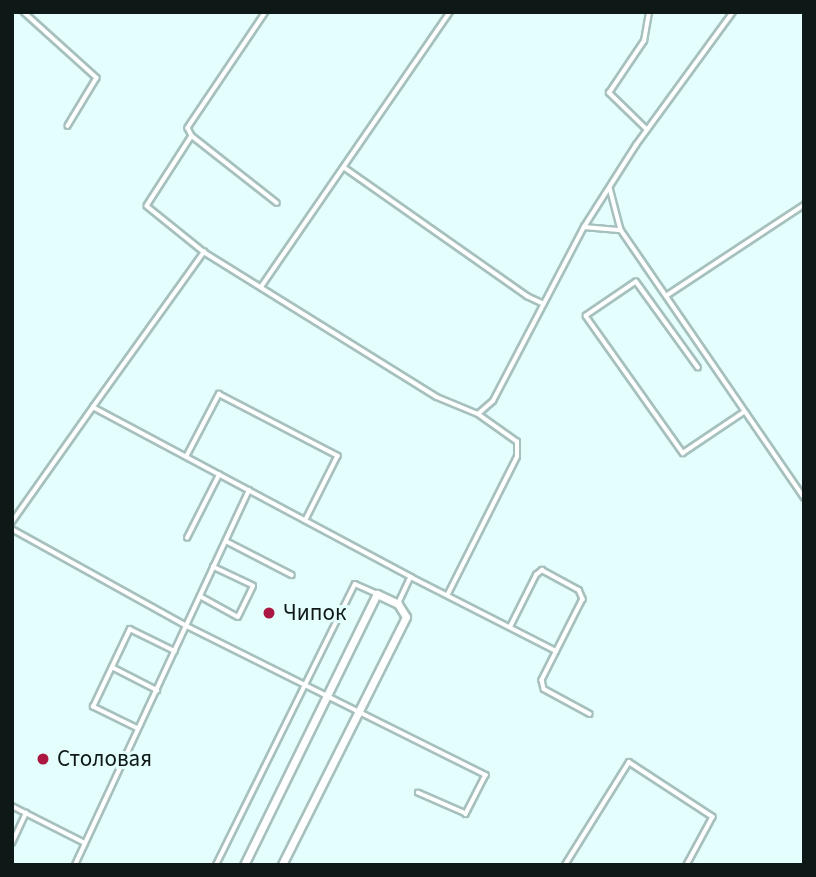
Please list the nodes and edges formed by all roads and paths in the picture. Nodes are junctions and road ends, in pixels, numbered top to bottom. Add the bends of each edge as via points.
1 (24, 12) edge
2 (266, 12) edge
3 (450, 12) edge
4 (649, 12) edge
5 (733, 12) edge
6 (68, 126) dead end
7 (647, 130) junction
8 (192, 136) junction
9 (345, 168) junction
10 (610, 188) junction
11 (277, 203) dead end
12 (804, 205) edge
13 (584, 227) junction
14 (621, 230) junction
15 (204, 251) junction
16 (261, 287) junction
17 (666, 296) junction
18 (543, 303) junction
19 (698, 368) dead end
20 (93, 407) junction
21 (744, 412) junction
22 (478, 414) junction
23 (186, 457) junction
24 (219, 475) junction
25 (249, 490) junction
26 (804, 497) edge
27 (306, 520) junction
28 (12, 522) edge
29 (12, 529) edge
30 (187, 538) dead end
31 (226, 541) junction
32 (213, 567) junction
33 (292, 575) dead end
34 (411, 577) junction
35 (377, 594) junction
36 (448, 594) junction
37 (200, 596) junction
38 (398, 604) junction
39 (187, 626) junction
40 (510, 627) junction
41 (175, 651) junction
42 (556, 651) junction
43 (112, 667) junction
44 (306, 685) junction
45 (157, 690) junction
46 (327, 697) junction
47 (359, 713) junction
48 (590, 714) dead end
49 (138, 729) junction
50 (418, 793) dead end
51 (12, 806) edge
52 (26, 813) junction
53 (12, 843) edge
54 (86, 843) junction
55 (75, 865) edge
56 (216, 865) edge
57 (244, 865) edge
58 (282, 865) edge
59 (565, 865) edge
60 (687, 865) edge

1 - 6 lane via 97,78
2 - 8 lane via 188,128
3 - 9 lane
4 - 7 lane via 644,41 609,93
5 - 7 lane
7 - 10 lane
8 - 11 lane
8 - 15 lane via 147,206
9 - 16 lane
9 - 18 lane
10 - 13 lane
10 - 14 lane
12 - 17 lane
13 - 14 lane
13 - 18 lane
14 - 17 lane
15 - 16 lane
15 - 20 lane
16 - 22 lane via 438,397
17 - 21 lane
18 - 22 lane via 493,401
19 - 21 lane via 636,282 586,316 683,453
20 - 23 lane
20 - 28 lane
21 - 26 lane
22 - 36 lane via 517,442 517,457
23 - 24 lane
23 - 27 lane via 219,394 338,456
24 - 25 lane
24 - 30 lane
25 - 27 lane
25 - 31 lane
27 - 34 lane
29 - 39 lane
31 - 32 lane
31 - 33 lane
32 - 37 lane
32 - 37 lane via 253,586 238,617
34 - 36 lane
34 - 38 lane
35 - 38 street
35 - 44 lane via 355,584
35 - 46 street
36 - 40 lane
37 - 39 lane
38 - 47 street via 406,617
39 - 41 lane
39 - 44 lane
40 - 42 lane
40 - 42 lane via 542,570 579,590 583,599
41 - 43 lane via 130,629
41 - 45 lane
42 - 48 lane via 542,680 544,689
43 - 45 lane
43 - 49 lane via 93,707
44 - 46 lane
44 - 56 lane
45 - 49 lane
46 - 47 lane
46 - 57 street
47 - 50 lane via 486,775 466,814
47 - 58 street
49 - 54 lane
51 - 52 lane
52 - 53 lane
52 - 54 lane
54 - 55 lane
59 - 60 lane via 629,762 713,817

